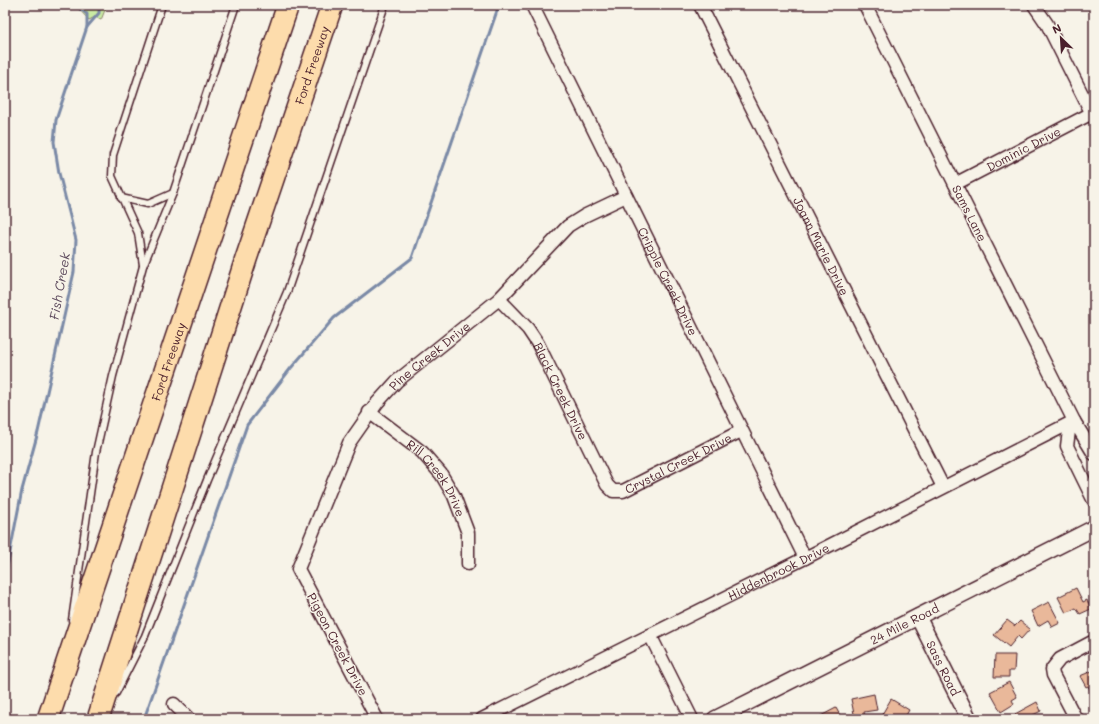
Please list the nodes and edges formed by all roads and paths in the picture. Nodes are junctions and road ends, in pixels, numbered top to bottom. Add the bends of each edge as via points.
1 (162, 5) edge
2 (236, 5) edge
3 (288, 5) edge
4 (332, 5) edge
5 (385, 5) edge
6 (532, 5) edge
7 (700, 5) edge
8 (865, 5) edge
9 (1034, 5) edge
10 (1093, 116) edge
11 (955, 184) junction
12 (173, 193) junction
13 (626, 196) junction
14 (121, 198) junction
15 (144, 266) junction
16 (499, 299) junction
17 (370, 412) junction
18 (1074, 421) junction
19 (741, 431) junction
20 (1094, 454) edge
21 (943, 487) junction
22 (613, 491) joint
23 (1094, 501) edge
24 (1094, 528) edge
25 (805, 558) junction
26 (468, 564) dead end
27 (298, 569) joint
28 (918, 617) junction
29 (71, 626) dead end
30 (70, 634) dead end
31 (650, 635) junction
32 (1094, 641) edge
33 (64, 674) junction
34 (114, 698) dead end
35 (174, 704) dead end
36 (104, 712) edge
37 (48, 719) edge
38 (103, 719) edge
39 (189, 719) edge
40 (377, 719) edge
41 (482, 719) edge
42 (692, 719) edge
43 (715, 719) edge
44 (969, 719) edge
45 (1076, 719) edge

1 - 14 lane via 113,155 112,176
2 - 12 lane
3 - 33 highway, Ford Freeway
4 - 36 highway, Ford Freeway via 246,259
5 - 34 lane via 287,292 207,480 145,636
6 - 13 street, Cripple Creek Drive
7 - 21 street, Joann Marie Drive
8 - 11 street, Sams Lane
9 - 10 street via 1047,24
10 - 11 street, Dominic Drive
11 - 18 street, Sams Lane
12 - 14 lane via 148,204
12 - 15 lane
13 - 16 street, Pine Creek Drive via 568,226
13 - 19 street, Cripple Creek Drive
14 - 15 lane via 138,233
15 - 29 lane via 113,376 96,452
16 - 17 street, Pine Creek Drive via 397,381
16 - 22 street, Black Creek Drive via 528,329 538,344 551,366 607,485
17 - 26 street, Rill Creek Drive via 422,452 441,474 454,496 468,533
17 - 27 street, Pine Creek Drive via 349,443
18 - 20 street, Sams Lane
18 - 21 street, Hiddenbrook Drive
18 - 23 street via 1069,431 1067,446
19 - 22 street, Crystal Creek Drive via 623,491
19 - 25 street, Cripple Creek Drive
21 - 25 street, Hiddenbrook Drive
24 - 28 street, 24 Mile Road
25 - 31 street, Hiddenbrook Drive
27 - 40 street, Pigeon Creek Drive
28 - 43 street, 24 Mile Road
28 - 44 street, Sass Road
30 - 33 lane
31 - 41 street, Hiddenbrook Drive
31 - 42 street
32 - 45 street via 1063,657 1053,666 1053,675
33 - 37 highway, Ford Freeway
35 - 39 street
36 - 38 lane

